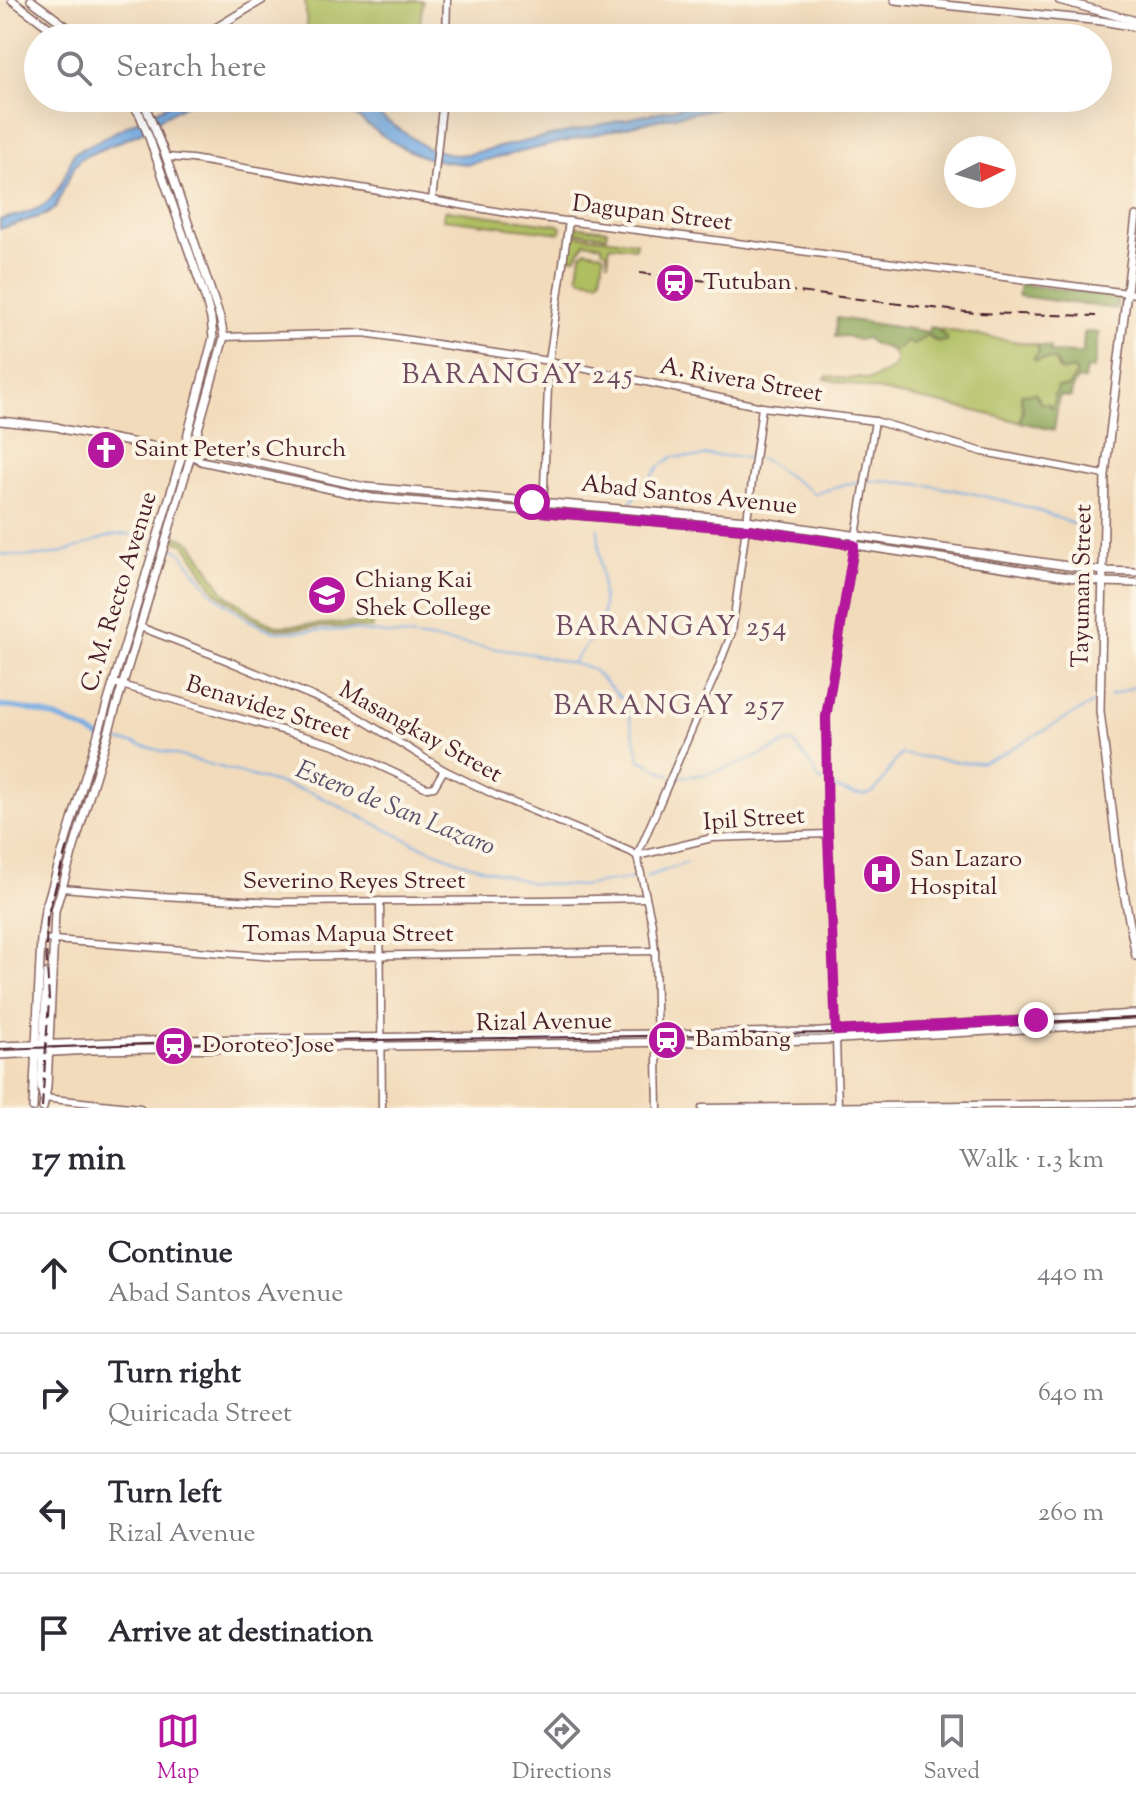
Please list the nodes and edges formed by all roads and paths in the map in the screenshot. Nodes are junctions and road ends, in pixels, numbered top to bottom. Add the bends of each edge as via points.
1 (12, 0) edge
2 (31, 0) edge
3 (262, 0) edge
4 (447, 0) edge
5 (895, 0) edge
6 (1059, 0) edge
7 (1136, 21) edge
8 (44, 24) edge
9 (63, 24) edge
10 (222, 24) edge
11 (446, 24) edge
12 (1136, 27) edge
13 (138, 112) edge
14 (148, 112) edge
15 (442, 112) edge
16 (166, 157) junction
17 (432, 201) junction
18 (1136, 216) edge
19 (569, 221) junction
20 (1127, 293) junction
21 (1136, 294) edge
22 (224, 337) junction
23 (549, 361) junction
24 (762, 407) junction
25 (875, 421) junction
26 (0, 423) edge
27 (187, 453) junction
28 (1105, 475) junction
29 (544, 503) junction
30 (543, 512) junction
31 (747, 525) junction
32 (856, 535) junction
33 (854, 545) junction
34 (1103, 571) junction
35 (1136, 572) edge
36 (1102, 582) junction
37 (1136, 583) edge
38 (140, 627) junction
39 (114, 683) junction
40 (123, 685) junction
41 (106, 728) junction
42 (102, 741) junction
43 (444, 770) junction
44 (828, 834) junction
45 (637, 856) junction
46 (62, 888) junction
47 (646, 898) junction
48 (380, 901) junction
49 (41, 939) junction
50 (52, 940) junction
51 (1134, 942) edge
52 (655, 951) junction
53 (380, 955) junction
54 (1136, 956) edge
55 (1136, 1014) edge
56 (1136, 1023) edge
57 (836, 1035) junction
58 (656, 1038) junction
59 (381, 1042) junction
60 (0, 1046) edge
61 (42, 1048) junction
62 (0, 1055) edge
63 (43, 1098) junction
64 (1136, 1103) edge
65 (838, 1107) edge
66 (33, 1108) edge
67 (43, 1108) edge
68 (140, 1108) edge
69 (382, 1108) edge
70 (658, 1108) edge
71 (702, 1108) edge

1 - 8 main road
2 - 9 main road
3 - 10 main road
4 - 11 street
5 - 12 main road
6 - 7 main road
13 - 27 main road, C. M. Recto Avenue via 213,329
14 - 16 main road
15 - 17 street
16 - 17 street, Dagupan Street
16 - 22 main road
17 - 19 street, Dagupan Street
18 - 20 main road, Tayuman Street
19 - 20 street, Dagupan Street
19 - 23 street
20 - 21 street, Dagupan Street
20 - 28 main road, Tayuman Street
22 - 23 street, A. Rivera Street via 364,333
22 - 27 main road, C. M. Recto Avenue
23 - 24 street, A. Rivera Street
23 - 29 street
24 - 25 street, A. Rivera Street
24 - 31 street
25 - 28 street, A. Rivera Street via 983,452
25 - 32 street
26 - 27 main road via 57,427
27 - 29 main road, Abad Santos Avenue via 212,452 365,487
27 - 30 main road, Abad Santos Avenue via 201,461 372,498
27 - 38 main road, C. M. Recto Avenue
27 - 39 main road, C. M. Recto Avenue
28 - 34 main road, Tayuman Street
29 - 30 street
29 - 31 main road, Abad Santos Avenue
30 - 31 main road, Abad Santos Avenue
31 - 32 main road, Abad Santos Avenue
31 - 33 main road, Abad Santos Avenue
31 - 45 street via 730,640
32 - 33 street
32 - 34 main road, Abad Santos Avenue
33 - 36 main road, Abad Santos Avenue
33 - 44 street via 826,717
34 - 35 main road, Abad Santos Avenue
34 - 36 main road, Tayuman Street
36 - 37 main road, Abad Santos Avenue
36 - 51 main road, Tayuman Street via 1100,725
38 - 40 main road, C. M. Recto Avenue
38 - 43 street, Masangkay Street via 348,711
39 - 40 street, Benavidez Street
39 - 41 main road, C. M. Recto Avenue
40 - 41 main road, C. M. Recto Avenue
40 - 43 street, Benavidez Street via 335,745 427,788 434,787
41 - 42 main road, C. M. Recto Avenue
42 - 46 main road, C. M. Recto Avenue
42 - 49 main road, C. M. Recto Avenue via 50,892
43 - 45 street, Masangkay Street
44 - 45 street, Ipil Street via 712,838
44 - 57 street
45 - 47 street
46 - 48 street, Severino Reyes Street via 277,902
46 - 50 main road, C. M. Recto Avenue
47 - 48 street, Severino Reyes Street
47 - 52 street
48 - 53 street
49 - 50 street, Tomas Mapua Street
49 - 61 main road, C. M. Recto Avenue
50 - 53 street, Tomas Mapua Street via 276,957
50 - 61 main road, C. M. Recto Avenue
51 - 54 main road, Tayuman Street
52 - 53 street, Tomas Mapua Street
52 - 58 street
53 - 59 street
55 - 57 main road, Rizal Avenue
56 - 57 main road, Rizal Avenue
57 - 58 main road, Rizal Avenue
57 - 65 street
58 - 59 main road, Rizal Avenue
58 - 70 street
59 - 61 main road, Rizal Avenue
59 - 69 street
60 - 61 main road, Rizal Avenue
61 - 62 main road, Rizal Avenue
61 - 63 main road, C. M. Recto Avenue
61 - 66 main road, C. M. Recto Avenue
63 - 67 main road, C. M. Recto Avenue
63 - 68 street
64 - 65 street
65 - 71 street

